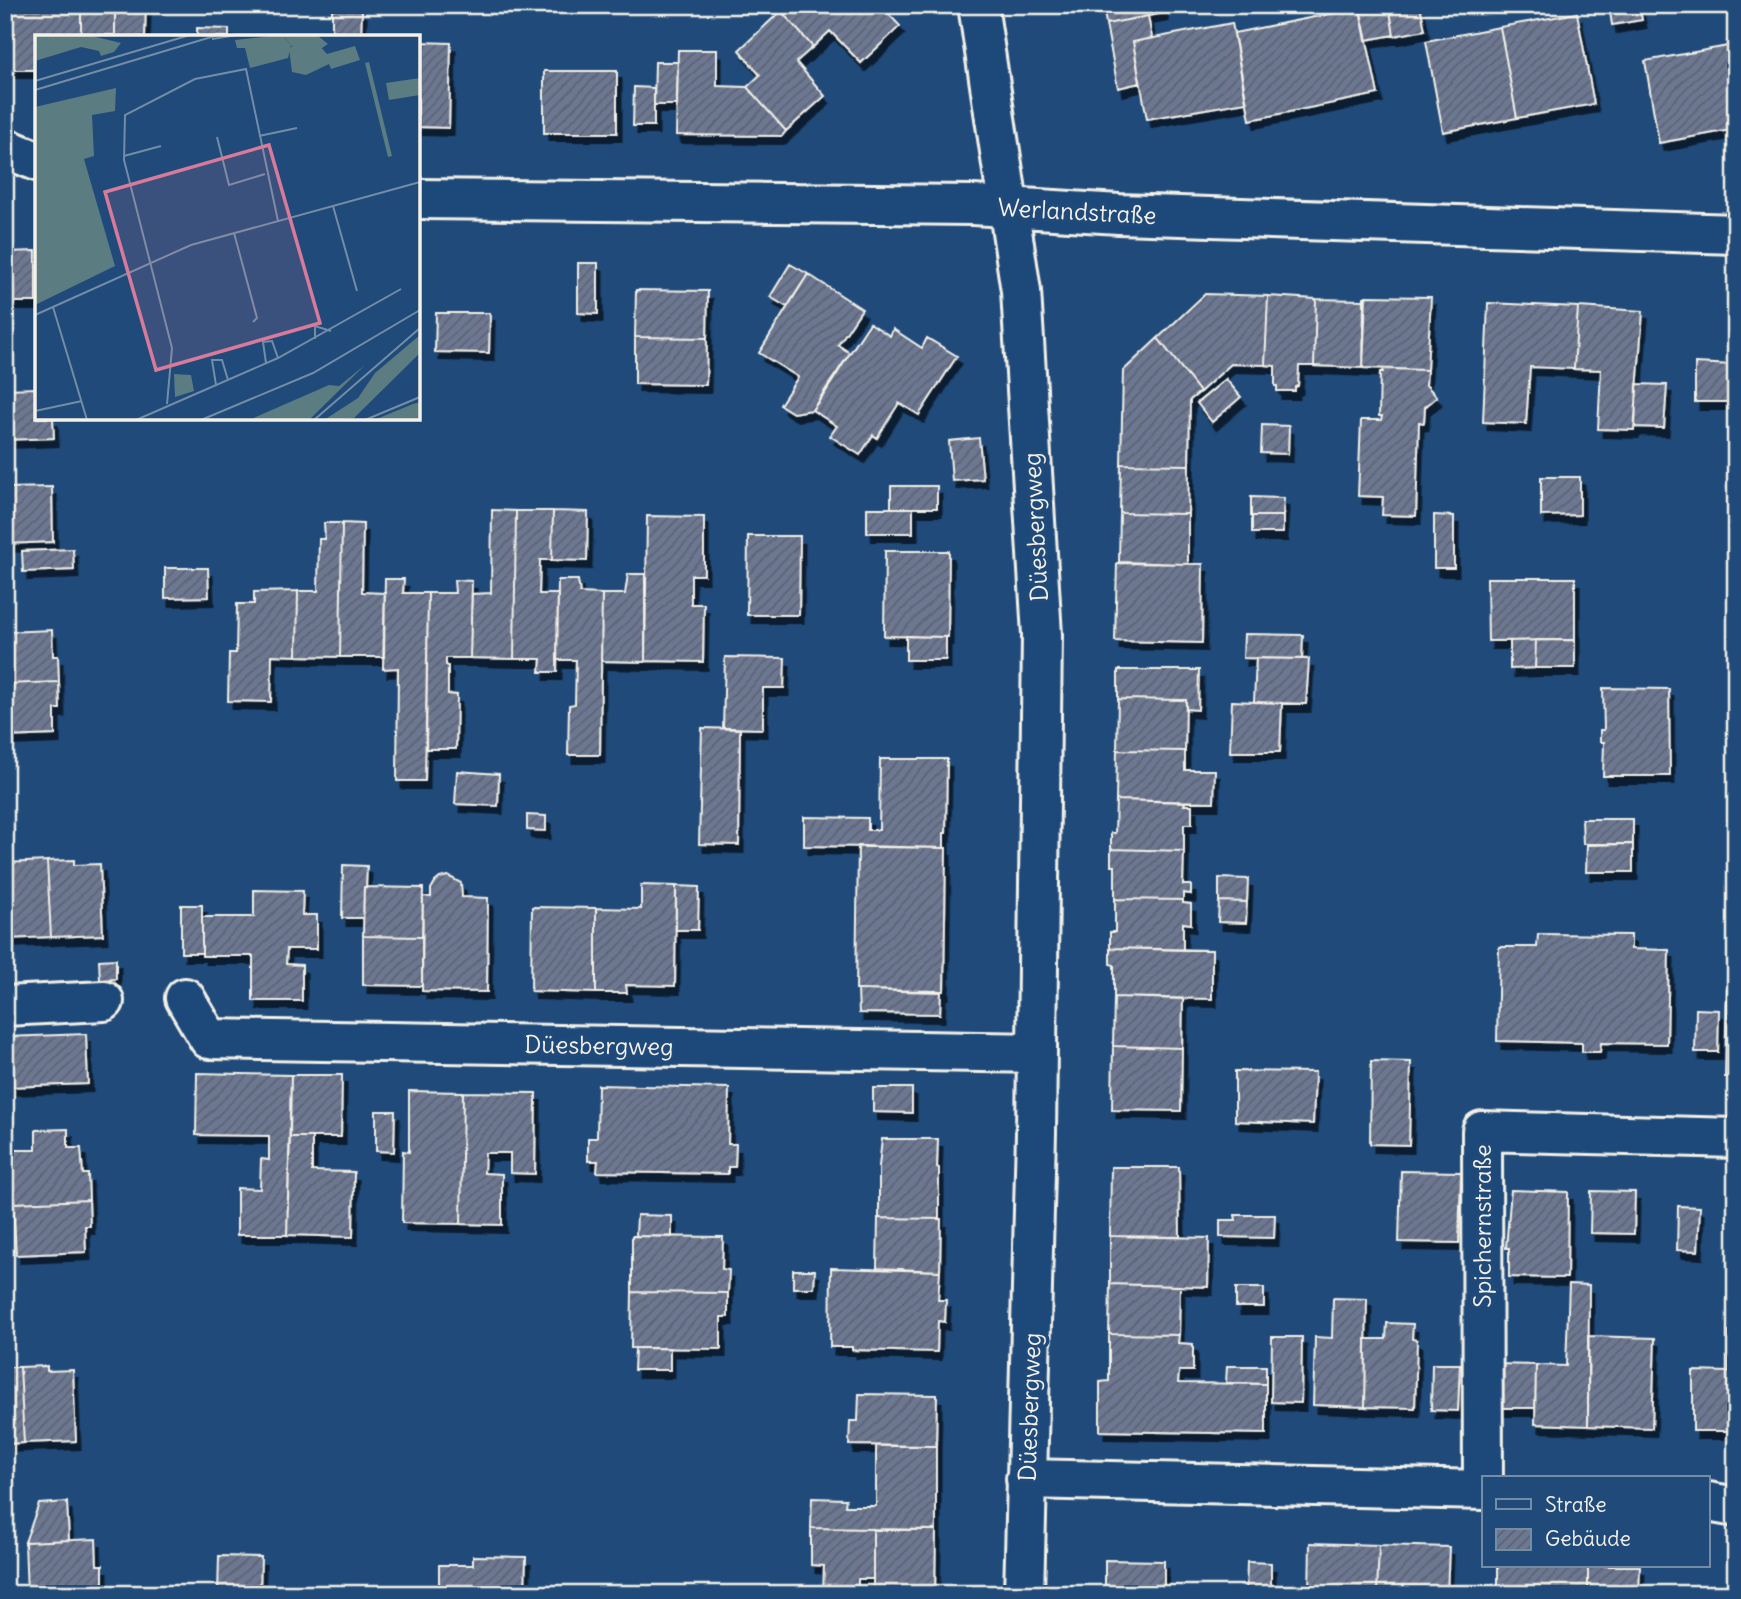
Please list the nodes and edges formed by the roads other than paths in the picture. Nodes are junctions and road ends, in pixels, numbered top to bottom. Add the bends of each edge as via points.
1 (978, 5) edge
2 (5, 148) edge
3 (35, 159) edge
4 (420, 199) edge
5 (1009, 207) junction
6 (1736, 234) edge
7 (185, 998) dead end
8 (104, 1001) dead end
9 (5, 1006) edge
10 (1037, 1053) junction
11 (1736, 1139) edge
12 (1483, 1476) edge
13 (1027, 1479) junction
14 (1482, 1490) edge
15 (1710, 1502) edge
16 (1736, 1507) edge
17 (1024, 1594) edge

1 - 5 street, Düesbergweg
2 - 3 street
4 - 5 street, Werlandstraße
5 - 6 street, Werlandstraße
5 - 10 street, Düesbergweg via 1021,291 1042,635
7 - 10 street, Düesbergweg via 209,1038
8 - 9 street
10 - 13 street, Düesbergweg
11 - 12 street, Spichernstraße via 1482,1131
13 - 14 street, Spichernstraße
13 - 17 street, Düesbergweg
15 - 16 street

